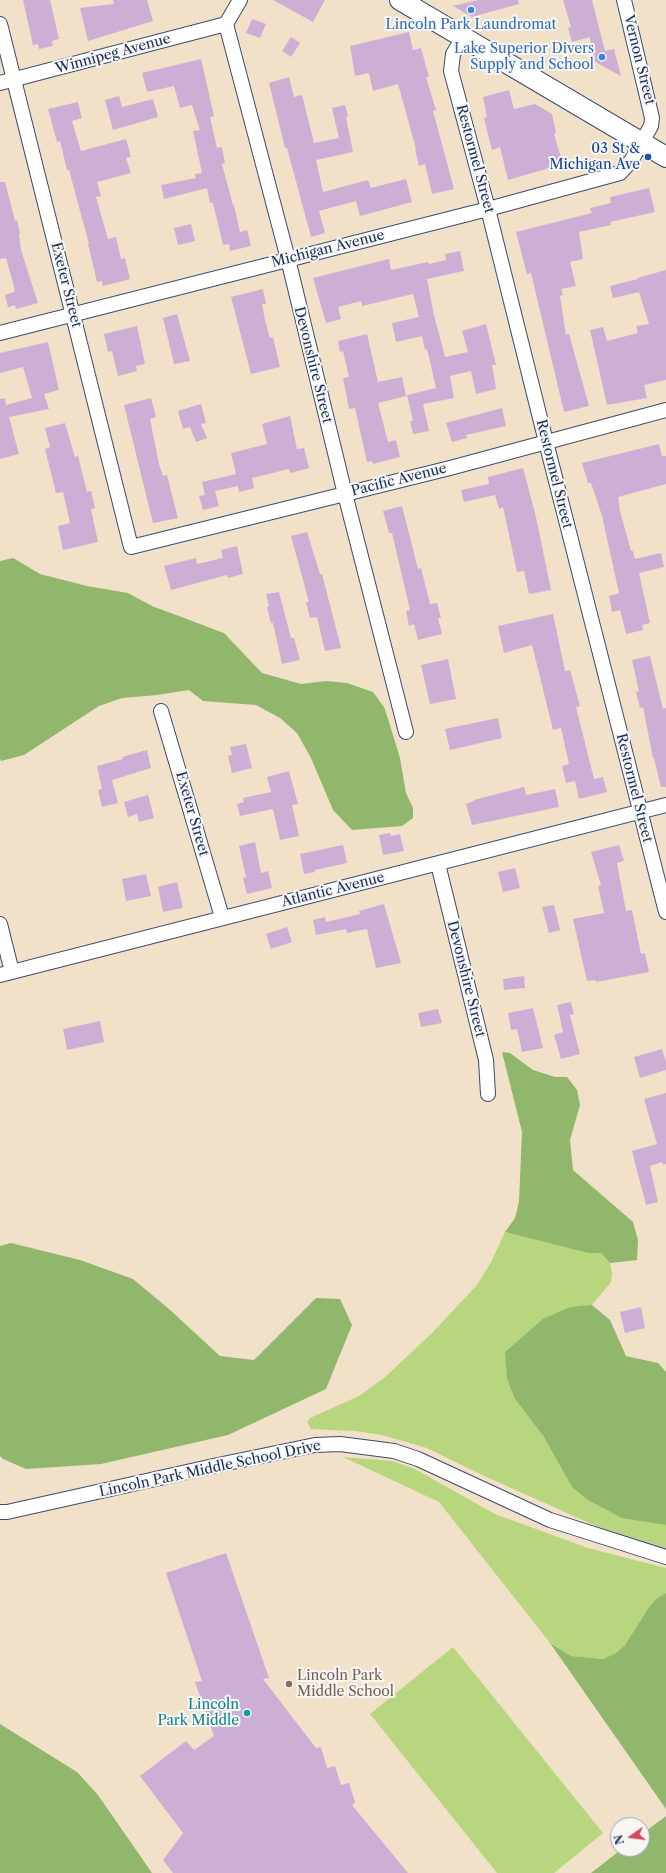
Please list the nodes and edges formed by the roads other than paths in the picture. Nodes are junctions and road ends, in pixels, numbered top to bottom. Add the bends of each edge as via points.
1 (240, 0) edge
2 (400, 0) edge
3 (624, 0) edge
4 (422, 6) edge
5 (0, 24) edge
6 (226, 24) junction
7 (463, 38) junction
8 (15, 79) junction
9 (0, 83) edge
10 (641, 142) junction
11 (666, 157) edge
12 (488, 209) junction
13 (288, 259) junction
14 (73, 314) junction
15 (0, 333) edge
16 (666, 410) edge
17 (546, 442) junction
18 (344, 494) junction
19 (131, 547) joint
20 (161, 711) dead end
21 (406, 732) dead end
22 (666, 805) edge
23 (641, 812) junction
24 (438, 864) junction
25 (666, 912) edge
26 (222, 918) junction
27 (0, 924) edge
28 (6, 973) edge
29 (488, 1094) dead end
30 (0, 1512) edge
31 (666, 1557) edge

1 - 6 street
2 - 4 main road
3 - 10 street, Vernon Street via 652,118 651,126
4 - 7 main road
5 - 8 street, Exeter Street
6 - 8 street, Winnipeg Avenue
6 - 13 street, Devonshire Street
7 - 10 main road
7 - 12 street, Restormel Street via 453,54 451,71
8 - 9 street, Winnipeg Avenue
8 - 14 street, Exeter Street
10 - 11 main road
10 - 12 street, Michigan Avenue via 629,164 620,173
12 - 13 street, Michigan Avenue
12 - 17 street, Restormel Street
13 - 14 street, Michigan Avenue
13 - 18 street, Devonshire Street
14 - 15 street, Michigan Avenue
14 - 19 street, Exeter Street
16 - 17 street, Pacific Avenue
17 - 18 street, Pacific Avenue
17 - 23 street, Restormel Street
18 - 19 street, Pacific Avenue
18 - 21 street, Devonshire Street
20 - 26 street, Exeter Street
22 - 23 street, Atlantic Avenue
23 - 24 street, Atlantic Avenue
23 - 25 street, Restormel Street
24 - 26 street, Atlantic Avenue
24 - 29 street, Devonshire Street via 486,1060
26 - 28 street, Atlantic Avenue
27 - 28 street
30 - 31 street, Lincoln Park Middle School Drive via 315,1445 340,1444 394,1451 412,1457 550,1520

